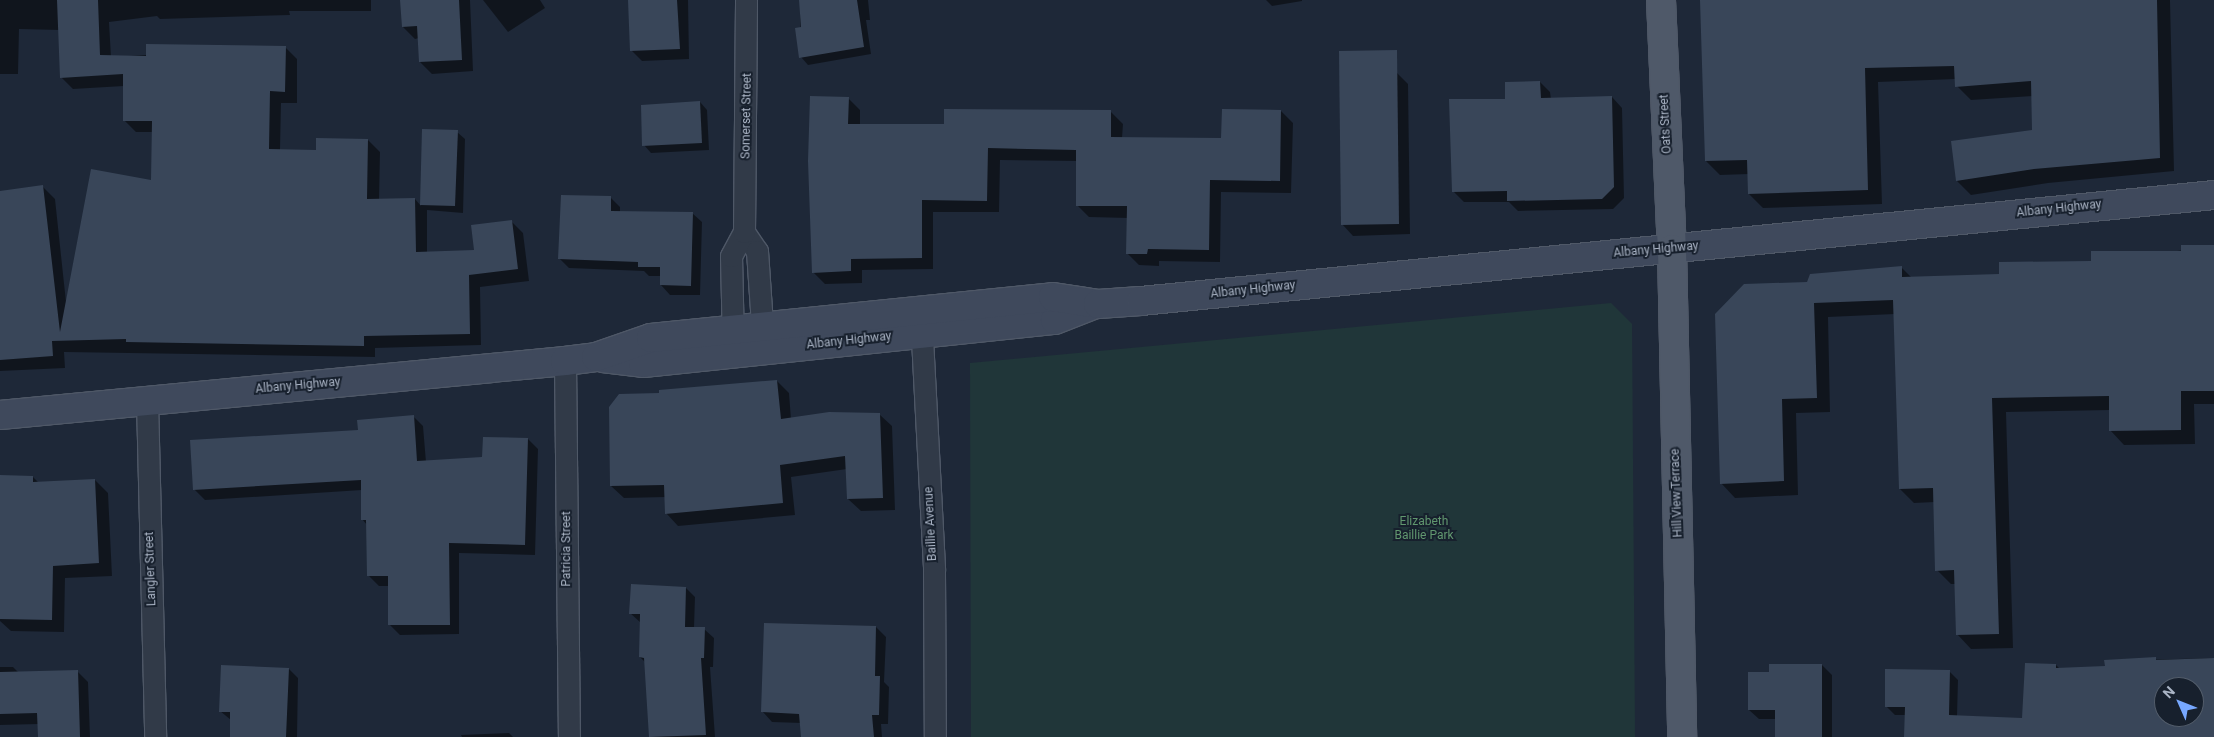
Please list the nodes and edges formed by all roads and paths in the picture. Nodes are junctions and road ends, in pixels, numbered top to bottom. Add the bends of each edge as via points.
1 (746, 0) edge
2 (1660, 0) edge
3 (2214, 195) edge
4 (744, 232) junction
5 (1672, 249) junction
6 (921, 323) junction
7 (763, 338) junction
8 (733, 342) junction
9 (565, 361) junction
10 (148, 400) junction
11 (0, 415) edge
12 (155, 737) edge
13 (569, 737) edge
14 (935, 737) edge
15 (1682, 737) edge

1 - 4 street, Somerset Street
2 - 5 main road, Oats Street
3 - 5 main road, Albany Highway
4 - 7 street via 757,251
4 - 8 street, Somerset Street via 730,256
5 - 6 main road, Albany Highway via 1098,304 1053,296
5 - 15 main road, Hill View Terrace
6 - 7 main road, Albany Highway
6 - 14 street, Baillie Avenue via 934,571
7 - 8 main road, Albany Highway
8 - 9 main road, Albany Highway via 651,338 596,357
9 - 10 main road, Albany Highway
9 - 13 street, Patricia Street
10 - 11 main road, Albany Highway
10 - 12 street, Langler Street

